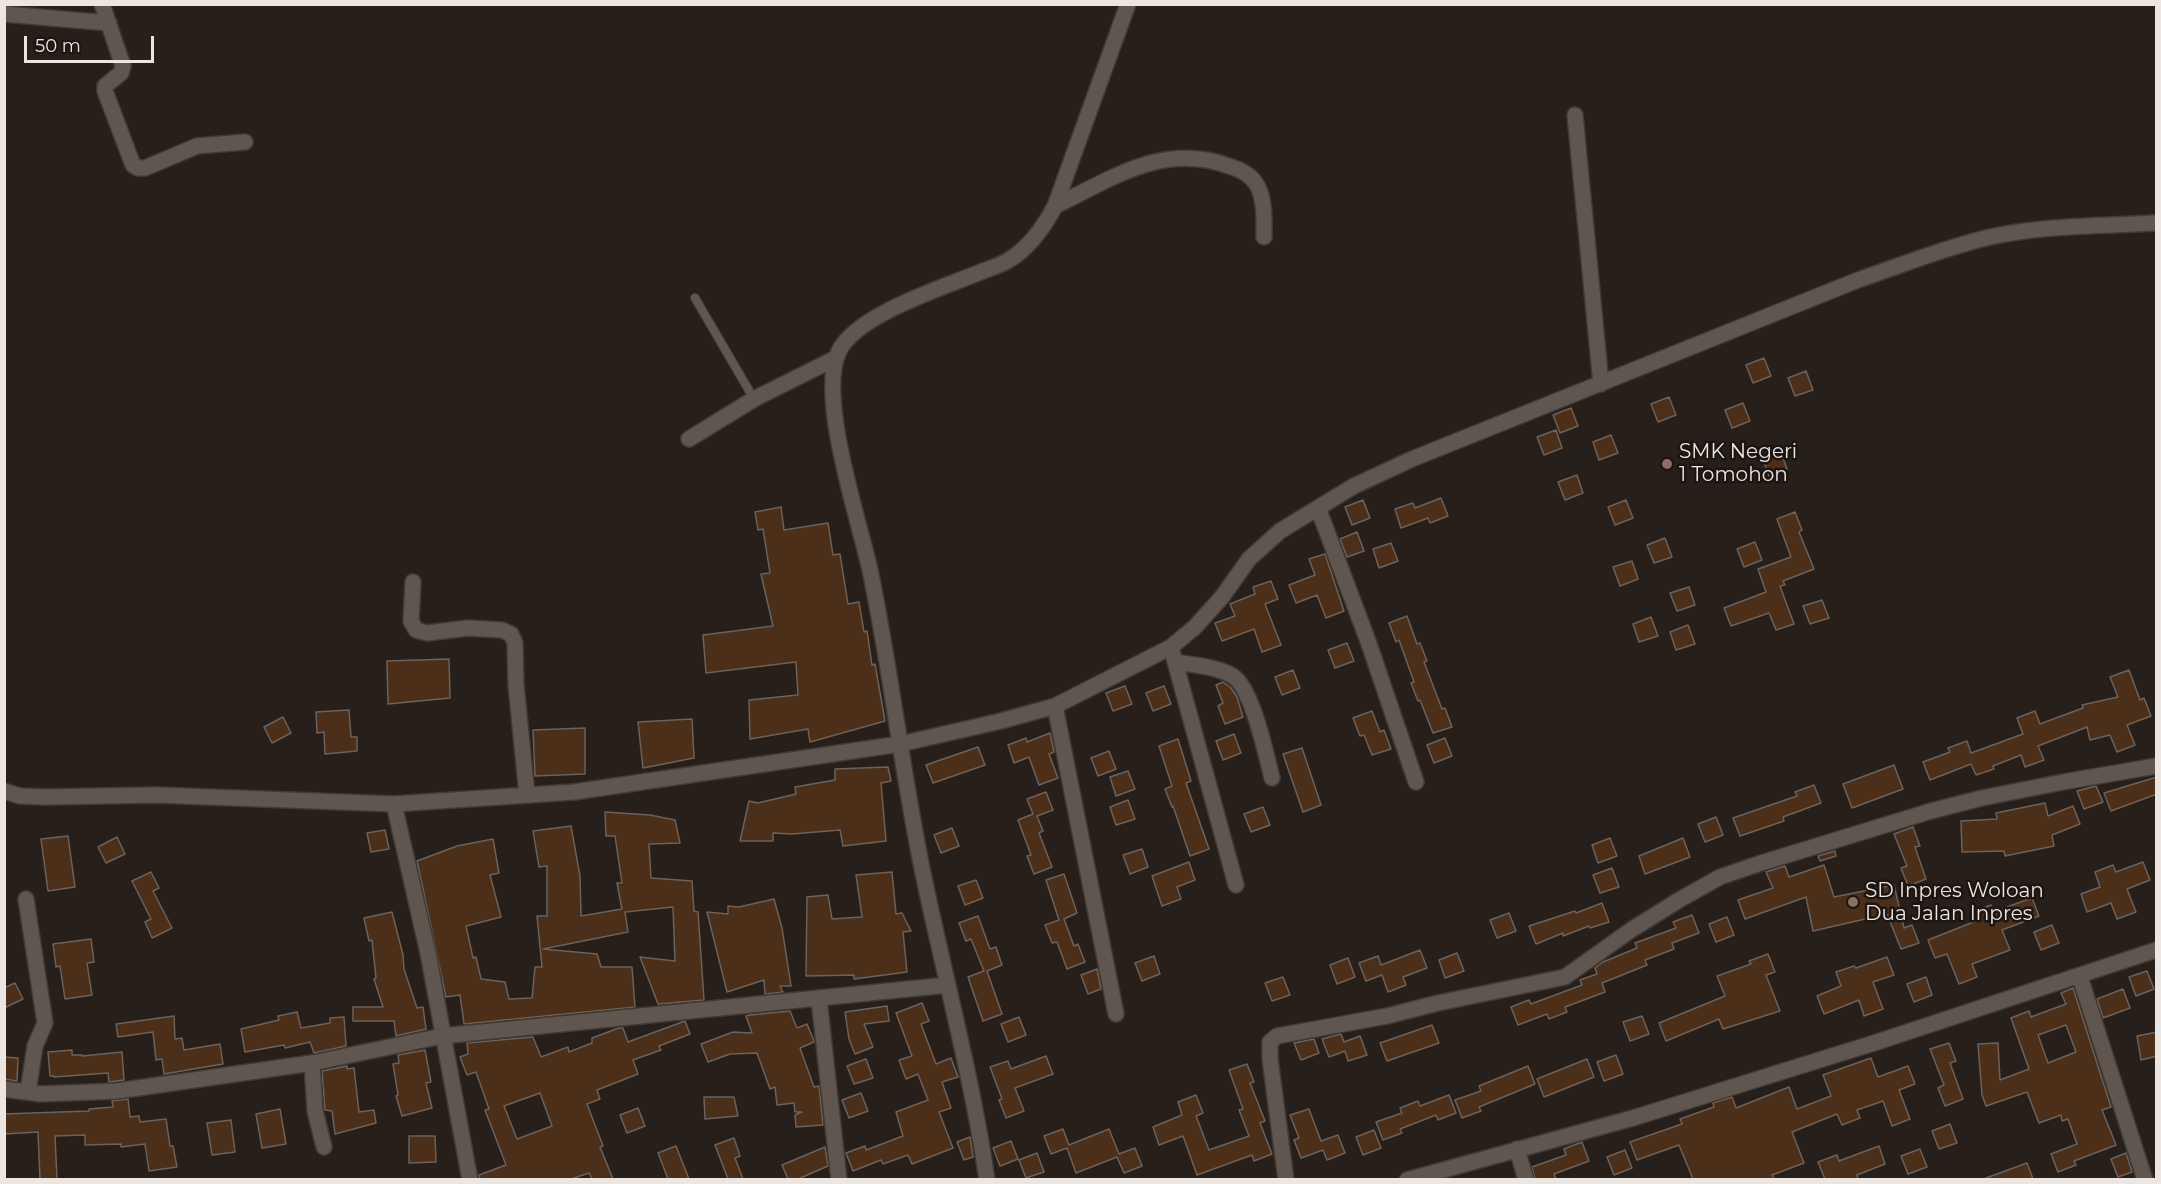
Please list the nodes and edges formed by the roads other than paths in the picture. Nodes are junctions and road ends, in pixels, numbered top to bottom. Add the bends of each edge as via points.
1 (102, 4) edge
2 (1128, 4) edge
3 (4, 14) edge
4 (109, 23) junction
5 (1575, 115) dead end
6 (245, 142) dead end
7 (1055, 206) junction
8 (2156, 224) edge
9 (1264, 237) dead end
10 (695, 298) dead end
11 (836, 358) junction
12 (1601, 384) junction
13 (754, 399) junction
14 (689, 440) dead end
15 (1318, 508) junction
16 (413, 582) dead end
17 (1171, 647) junction
18 (1175, 662) junction
19 (1055, 706) junction
20 (900, 744) junction
21 (2157, 766) edge
22 (1272, 778) dead end
23 (1416, 782) dead end
24 (4, 791) edge
25 (527, 795) junction
26 (394, 804) junction
27 (1236, 885) dead end
28 (26, 899) dead end
29 (2157, 950) edge
30 (2080, 977) junction
31 (948, 985) junction
32 (819, 999) junction
33 (1116, 1014) dead end
34 (442, 1036) junction
35 (312, 1063) junction
36 (4, 1089) edge
37 (28, 1092) junction
38 (324, 1147) dead end
39 (1517, 1149) junction
40 (470, 1179) edge
41 (839, 1179) edge
42 (987, 1179) edge
43 (1286, 1179) edge
44 (1407, 1179) edge
45 (1526, 1179) edge
46 (2145, 1179) edge

1 - 4 street
2 - 7 street
3 - 4 street
4 - 6 street via 123,66 105,91 133,165 145,168 197,146
5 - 12 street
7 - 9 street via 1149,162 1190,157 1245,171 1258,186
7 - 11 street via 1043,228 1008,261 891,309 861,327 844,343
8 - 12 street via 2061,227 1991,237 1858,280
10 - 13 lane
11 - 13 street
11 - 20 street via 832,380 834,414 870,572
12 - 15 street via 1412,459
13 - 14 street
15 - 17 street via 1280,531 1249,559 1222,597
15 - 23 street
16 - 25 street via 411,621 416,630 427,633 480,629 511,634 515,643
17 - 18 street
17 - 19 street
18 - 22 street via 1217,669 1233,676 1246,690
18 - 27 street
19 - 20 street
19 - 33 street
20 - 25 street via 574,792
20 - 31 street via 922,873
21 - 43 street via 1942,808 1761,862 1720,877 1679,900 1565,977 1277,1036 1270,1042 1270,1059
24 - 26 street via 44,797 157,795
25 - 26 street
26 - 34 street via 428,953
28 - 37 street via 45,1023 35,1046
29 - 30 street
30 - 39 street via 1633,1118
30 - 46 street
31 - 32 street
31 - 42 street
32 - 34 street
32 - 41 street
34 - 35 street
34 - 40 street
35 - 37 street via 117,1091
35 - 38 street via 315,1111
36 - 37 street
39 - 44 street
39 - 45 street

